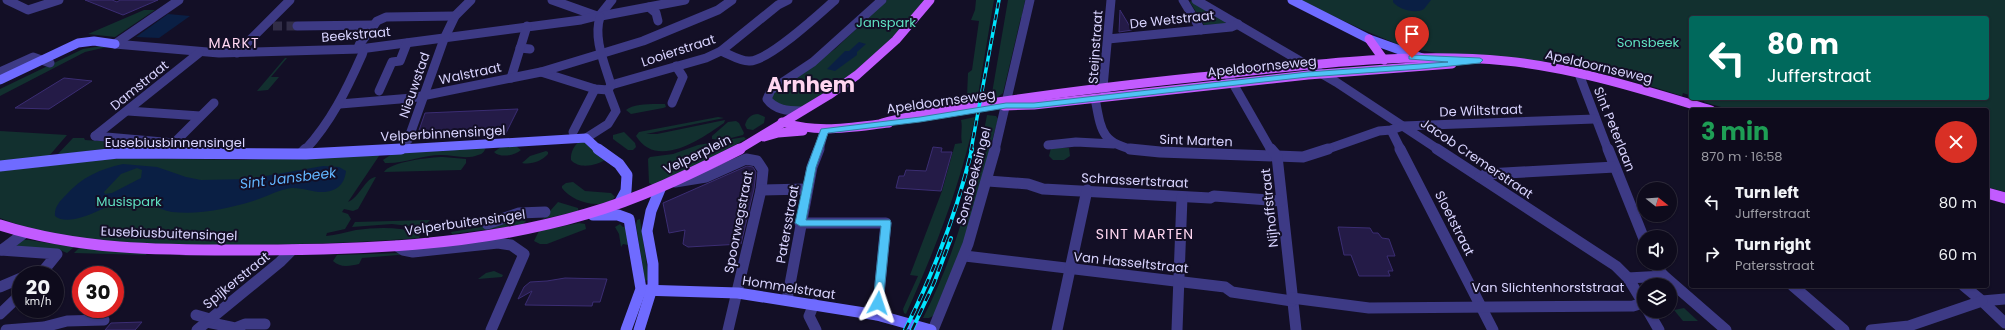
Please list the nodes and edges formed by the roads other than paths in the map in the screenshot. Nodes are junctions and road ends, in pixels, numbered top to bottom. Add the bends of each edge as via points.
1 (7, 0) edge
2 (59, 0) edge
3 (179, 0) edge
4 (290, 0) edge
5 (471, 0) edge
6 (552, 0) edge
7 (612, 0) edge
8 (685, 0) edge
9 (732, 0) edge
10 (788, 0) edge
11 (835, 0) edge
12 (882, 0) edge
13 (930, 0) edge
14 (1111, 0) edge
15 (1183, 0) edge
16 (1196, 0) edge
17 (1292, 0) edge
18 (1029, 4) edge
19 (649, 7) junction
20 (455, 16) junction
21 (599, 16) junction
22 (658, 21) dead end
23 (589, 22) dead end
24 (483, 24) dead end
25 (1238, 24) junction
26 (374, 25) junction
27 (297, 26) tunnel mouth
28 (527, 26) junction
29 (1201, 30) junction
30 (478, 34) junction
31 (444, 39) junction
32 (1108, 39) junction
33 (1369, 39) junction
34 (407, 43) junction
35 (115, 44) junction
36 (520, 47) junction
37 (360, 49) junction
38 (530, 49) dead end
39 (721, 51) junction
40 (199, 53) junction
41 (237, 53) junction
42 (602, 54) junction
43 (1423, 58) junction
44 (1384, 60) junction
45 (1480, 60) junction
46 (45, 61) junction
47 (1440, 65) junction
48 (676, 66) junction
49 (1308, 66) junction
50 (0, 72) edge
51 (541, 72) junction
52 (1227, 73) junction
53 (1322, 74) junction
54 (1580, 74) junction
55 (511, 78) junction
56 (0, 81) edge
57 (10, 81) junction
58 (1233, 82) junction
59 (0, 86) edge
60 (1103, 87) junction
61 (595, 88) junction
62 (610, 88) junction
63 (423, 96) junction
64 (1107, 96) junction
65 (375, 97) junction
66 (1095, 98) junction
67 (214, 103) dead end
68 (672, 103) dead end
69 (1006, 103) junction
70 (340, 104) junction
71 (1704, 108) edge
72 (128, 111) junction
73 (801, 111) junction
74 (200, 116) junction
75 (1595, 119) junction
76 (782, 122) junction
77 (1403, 126) junction
78 (821, 130) junction
79 (1391, 130) junction
80 (573, 132) dead end
81 (95, 136) joint
82 (586, 138) junction
83 (408, 140) dead end
84 (756, 140) junction
85 (174, 143) junction
86 (1114, 144) junction
87 (1048, 145) dead end
88 (302, 153) junction
89 (163, 154) junction
90 (1277, 156) junction
91 (0, 166) edge
92 (1615, 167) junction
93 (1480, 177) junction
94 (988, 181) junction
95 (674, 182) junction
96 (762, 185) junction
97 (661, 187) junction
98 (807, 188) junction
99 (1087, 190) junction
100 (1989, 194) edge
101 (1182, 197) junction
102 (2005, 198) edge
103 (1281, 201) junction
104 (620, 202) junction
105 (545, 212) dead end
106 (581, 215) junction
107 (800, 223) junction
108 (487, 224) dead end
109 (0, 225) edge
110 (538, 225) joint
111 (1640, 230) edge
112 (23, 234) junction
113 (397, 246) junction
114 (1, 250) edge
115 (292, 250) junction
116 (965, 256) junction
117 (48, 266) edge
118 (1070, 269) junction
119 (1659, 270) edge
120 (1664, 276) junction
121 (1628, 278) junction
122 (12, 282) edge
123 (1178, 282) junction
124 (0, 287) edge
125 (1795, 288) edge
126 (1966, 288) edge
127 (647, 291) junction
128 (738, 293) junction
129 (1637, 293) edge
130 (1292, 299) junction
131 (2005, 299) edge
132 (787, 300) junction
133 (1982, 301) junction
134 (12, 303) edge
135 (814, 304) junction
136 (1481, 304) junction
137 (1637, 306) edge
138 (0, 314) edge
139 (196, 315) dead end
140 (877, 315) junction
141 (1652, 318) edge
142 (104, 320) dead end
143 (208, 320) junction
144 (2005, 322) edge
145 (263, 327) edge
146 (6, 330) edge
147 (196, 330) edge
148 (491, 330) edge
149 (626, 330) edge
150 (639, 330) edge
151 (728, 330) edge
152 (816, 330) edge
153 (932, 330) edge
154 (1058, 330) edge
155 (1177, 330) edge
156 (1296, 330) edge
157 (1493, 330) edge
158 (1659, 330) edge
159 (1726, 330) edge
160 (1844, 330) edge
161 (1871, 330) edge

1 - 2 street via 28,10
3 - 35 street
4 - 41 street via 268,25
5 - 20 street, Nieuwstad
6 - 21 street
7 - 21 street
8 - 19 street, Beekstraat
9 - 42 street, Walstraat via 718,10 643,41
10 - 39 street, Looierstraat via 778,5
11 - 39 street via 806,25 760,58 750,61
12 - 73 street via 819,57 771,90 767,99 775,107
13 - 73 main road, Velperplein via 865,68 830,95
14 - 32 street, Steijnstraat
15 - 29 street
16 - 25 street, Jacob Cremerstraat
17 - 33 street
18 - 69 street, Sonsbeeksingel
19 - 21 street, Beekstraat
19 - 22 street via 656,13
20 - 26 street via 386,17
20 - 31 street, Nieuwstad
21 - 23 street
21 - 28 street, Beekstraat
21 - 42 street via 596,23
24 - 30 street
25 - 29 street, De Wetstraat
25 - 49 street, Jacob Cremerstraat
26 - 27 street
26 - 37 street via 359,45
28 - 30 street, Beekstraat
28 - 36 street
29 - 32 street, De Wetstraat
30 - 31 street, Beekstraat
31 - 34 street, Beekstraat
31 - 63 street, Nieuwstad
32 - 60 street, Steijnstraat
33 - 43 street
33 - 44 main road
34 - 37 street, Beekstraat
34 - 65 street via 400,61 392,62
35 - 40 street, Beekstraat
35 - 46 street via 88,46
36 - 38 street
36 - 55 street
37 - 41 street, Beekstraat
37 - 70 street via 362,55
39 - 48 street, Looierstraat
40 - 41 street, Beekstraat
40 - 72 street, Damstraat
42 - 51 street, Walstraat
42 - 62 street
43 - 44 main road, Apeldoornseweg
43 - 45 main road, Apeldoornseweg
43 - 47 street
44 - 49 main road, Apeldoornseweg
45 - 47 main road, Apeldoornseweg
45 - 54 main road, Apeldoornseweg via 1521,63
46 - 50 street via 33,57
46 - 56 street
46 - 57 street
47 - 53 main road, Apeldoornseweg
48 - 62 street, Looierstraat
48 - 68 street via 683,77
49 - 52 main road, Apeldoornseweg
49 - 53 street, Jacob Cremerstraat
51 - 55 street, Walstraat
51 - 61 street
52 - 58 street, Nijhoffstraat
52 - 60 main road, Apeldoornseweg
53 - 58 main road, Apeldoornseweg
53 - 77 street, Jacob Cremerstraat
54 - 71 main road, Apeldoornseweg
54 - 75 street, Sint Peterlaan
55 - 63 street, Walstraat
56 - 57 street
57 - 59 street
58 - 64 main road, Apeldoornseweg
58 - 90 street, Nijhoffstraat
60 - 64 street, Steijnstraat
60 - 69 main road, Apeldoornseweg
61 - 62 street
61 - 80 street
62 - 82 street via 616,111 608,124
63 - 65 street, Walstraat
63 - 83 street, Nieuwstad
64 - 66 main road, Apeldoornseweg
65 - 70 street, Walstraat
66 - 69 main road, Apeldoornseweg via 1034,105
66 - 86 street via 1104,131 1108,140
67 - 74 street
69 - 78 main road, Apeldoornseweg via 920,120 841,130
69 - 94 street, Sonsbeeksingel
70 - 88 street via 312,144
72 - 74 street
72 - 81 street, Damstraat
73 - 76 main road, Velperplein
74 - 85 street
75 - 77 street, De Wiltstraat
75 - 92 street, Sint Peterlaan
76 - 78 main road via 798,128
76 - 84 main road, Velperplein
77 - 79 street, De Wiltstraat
77 - 93 street, Jacob Cremerstraat
78 - 84 main road via 773,134
78 - 98 street, Patersstraat
79 - 90 street, De Wiltstraat via 1379,131 1303,157
79 - 136 street, Sloetstraat
81 - 85 street, Eusebiusbinnensingel
82 - 88 street, Velperbinnensingel
82 - 104 street via 626,169 626,192
84 - 95 main road, Velperplein
85 - 89 street
86 - 87 street, Sint Marten via 1076,142
86 - 90 street, Sint Marten via 1160,152
88 - 89 street, Eusebiusbinnensingel
89 - 91 street, Eusebiusbinnensingel via 118,153
90 - 103 street, Nijhoffstraat
92 - 93 street via 1486,174
92 - 111 street, Sint Peterlaan
93 - 121 street, Jacob Cremerstraat via 1616,266
94 - 99 street, Schrassertstraat via 1028,184 1043,189
94 - 116 street, Sonsbeeksingel
95 - 96 street, Spoorwegstraat via 706,177 739,160 752,158 763,170
95 - 97 main road, Velperplein
96 - 98 street
96 - 128 street, Spoorwegstraat
97 - 104 main road, Velperplein
97 - 127 street via 651,211 647,231 654,278
98 - 107 street, Patersstraat
99 - 101 street, Schrassertstraat
99 - 118 street
100 - 102 main road
101 - 103 street, Schrassertstraat via 1214,196
101 - 123 street
103 - 130 street, Nijhoffstraat
104 - 106 main road, Velperplein
105 - 108 street via 519,213
106 - 110 main road, Velperplein
106 - 127 street via 609,214 629,219
107 - 132 street, Patersstraat
107 - 140 street via 886,223
109 - 112 main road, Eusebiusbuitensingel
110 - 113 main road, Velperbuitensingel
112 - 114 street
112 - 115 main road, Eusebiusbuitensingel via 143,249
113 - 115 main road, Velperbuitensingel
113 - 148 street, Velperbuitensingel via 413,252 498,243 511,245 524,254
114 - 117 street via 56,253 58,255
115 - 143 street, Spijkerstraat
116 - 118 street, Van Hasseltstraat
116 - 153 street, Sonsbeeksingel
118 - 123 street, Van Hasseltstraat
118 - 154 street
119 - 120 street
120 - 121 street
120 - 159 street
121 - 129 street, Jacob Cremerstraat
122 - 124 street
123 - 130 street, Van Hasseltstraat
123 - 155 street
125 - 160 street
126 - 133 street
127 - 128 street, Hommelstraat
127 - 149 street
127 - 150 street
128 - 132 street, Hommelstraat
128 - 151 street, Spoorwegstraat
130 - 136 street, Van Slichtenhorststraat via 1369,308
130 - 156 street, Nijhoffstraat
131 - 133 street
132 - 135 street, Hommelstraat
133 - 144 street
133 - 161 street via 1909,326
134 - 138 street
135 - 140 street, Hommelstraat
135 - 152 street via 809,316
136 - 137 street, Van Slichtenhorststraat
136 - 157 street, Sloetstraat
139 - 143 street
140 - 153 street, Hommelstraat
141 - 158 street, Jacob Cremerstraat
142 - 146 street via 67,320 44,327
143 - 145 street via 235,328 245,324
143 - 147 street, Spijkerstraat

